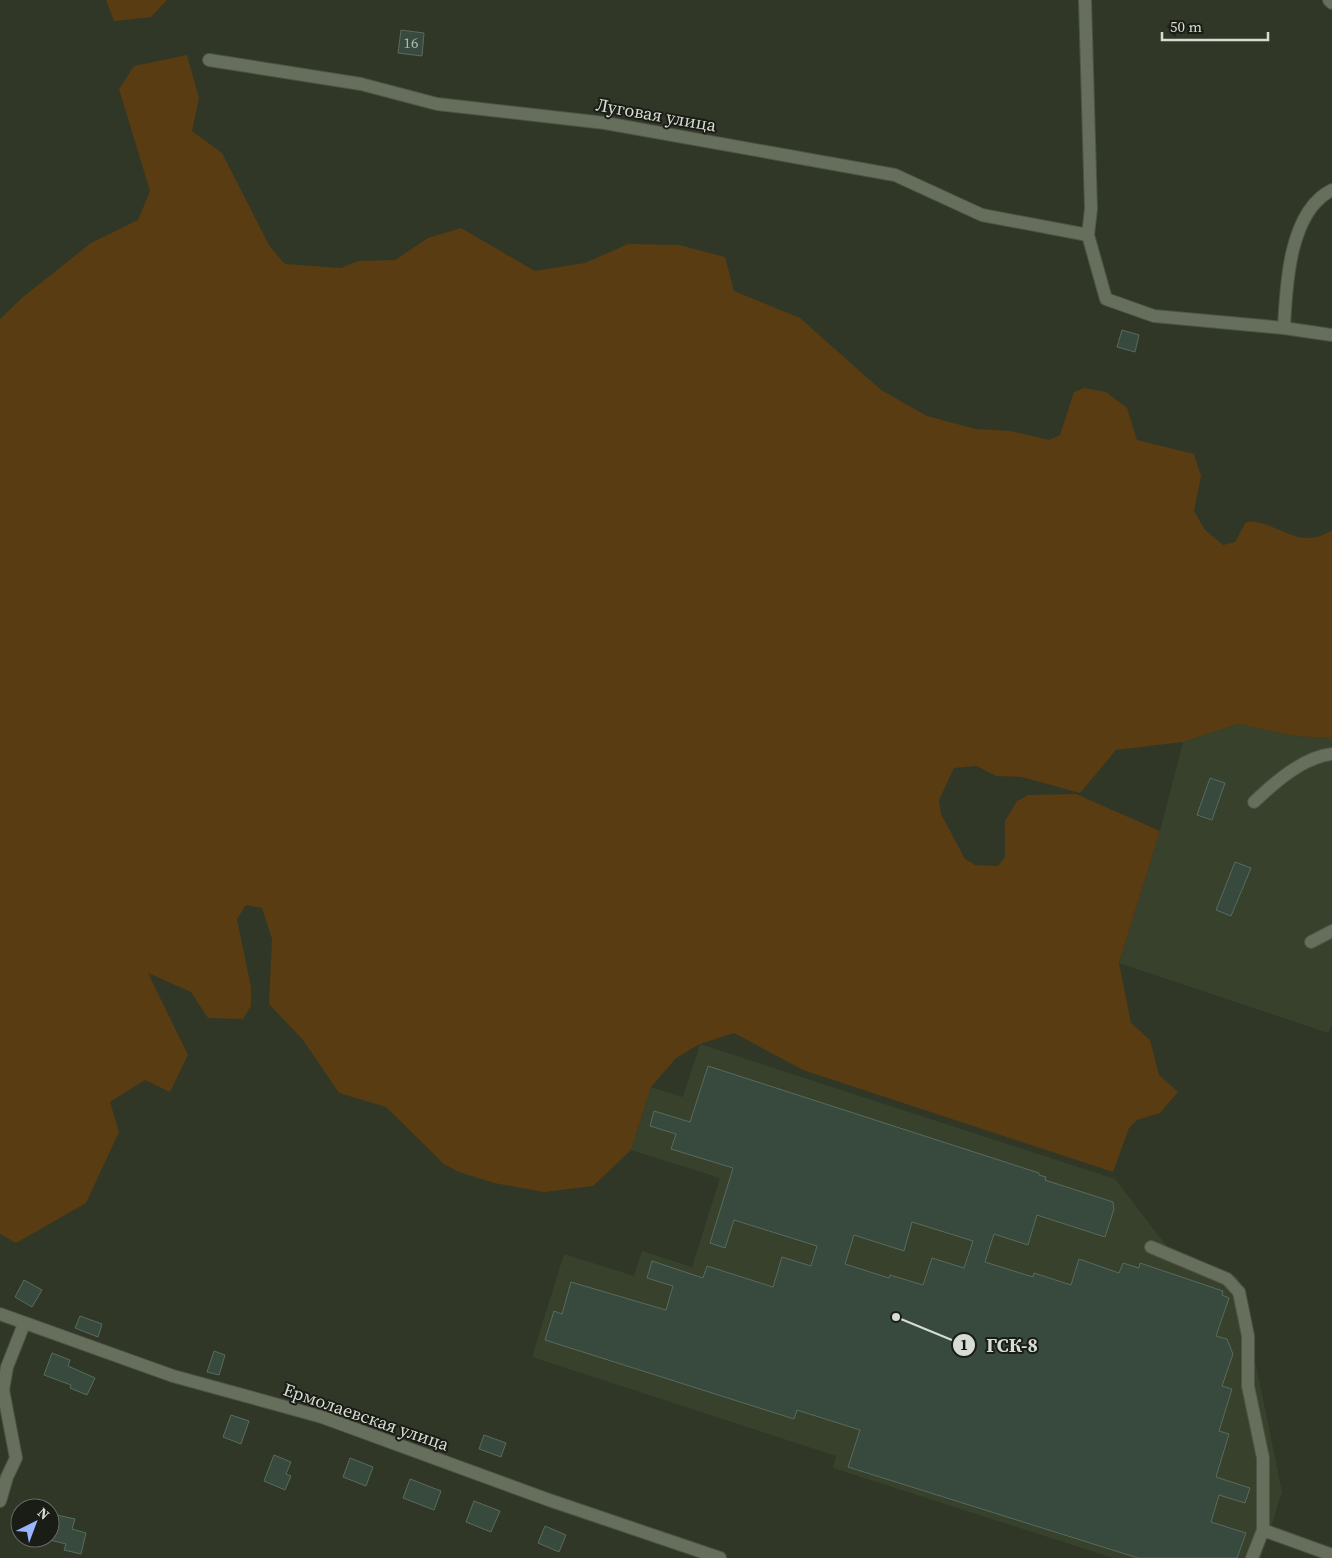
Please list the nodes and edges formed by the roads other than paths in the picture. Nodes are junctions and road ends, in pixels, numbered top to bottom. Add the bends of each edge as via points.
1 (1085, 0) edge
2 (209, 60) dead end
3 (1332, 190) edge
4 (1088, 234) junction
5 (1284, 328) junction
6 (1332, 335) edge
7 (1332, 754) edge
8 (1254, 802) dead end
9 (1332, 931) edge
10 (1310, 942) dead end
11 (1150, 1247) dead end
12 (0, 1314) edge
13 (24, 1324) junction
14 (0, 1501) edge
15 (1263, 1530) junction
16 (1332, 1555) edge
17 (720, 1558) edge
18 (1252, 1558) edge

1 - 4 street via 1091,210
2 - 4 street, Луговая улица via 361,84 437,104 605,123 894,175 982,215
3 - 5 street via 1311,208 1295,243 1287,278
4 - 5 street via 1106,299 1154,316
5 - 6 street
7 - 8 street via 1282,776
9 - 10 street
11 - 15 street via 1227,1279 1239,1292 1248,1336 1248,1386 1263,1458
12 - 13 street, Ермолаевская улица
13 - 14 street via 7,1367 3,1390 16,1458
13 - 17 street, Ермолаевская улица via 172,1376 322,1417
15 - 16 street
15 - 18 street

